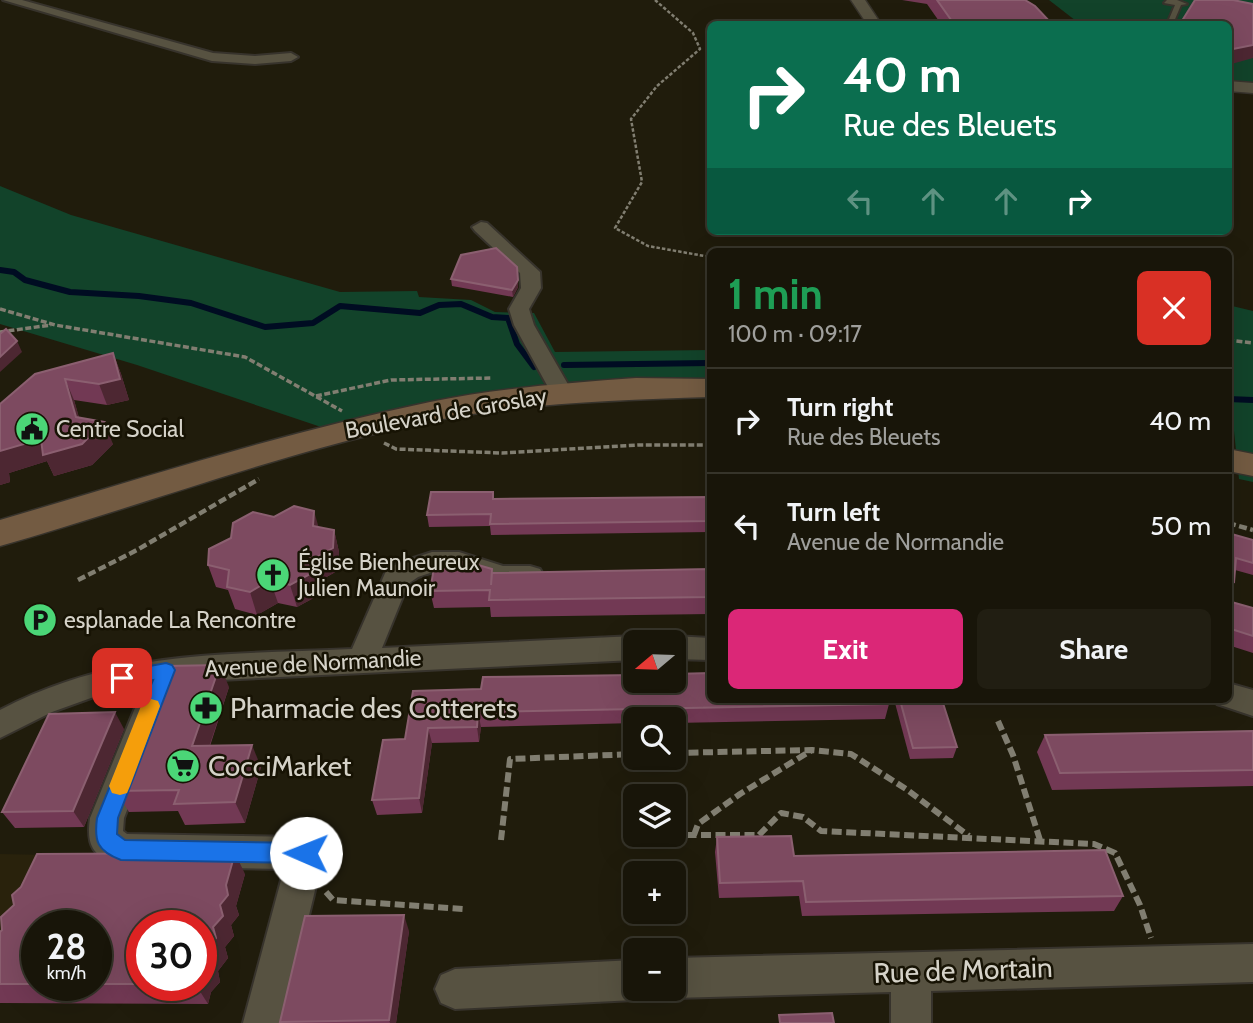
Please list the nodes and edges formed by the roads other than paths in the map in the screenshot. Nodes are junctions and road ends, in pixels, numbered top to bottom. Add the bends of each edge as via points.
1 (9, 0) edge
2 (858, 0) edge
3 (1178, 5) dead end
4 (872, 21) edge
5 (1171, 21) edge
6 (291, 58) dead end
7 (1232, 86) edge
8 (1253, 88) edge
9 (481, 227) dead end
10 (707, 388) edge
11 (562, 393) junction
12 (1232, 461) edge
13 (1253, 465) edge
14 (188, 477) junction
15 (0, 533) edge
16 (0, 546) edge
17 (558, 575) edge
18 (686, 648) edge
19 (623, 649) edge
20 (707, 649) edge
21 (364, 661) junction
22 (166, 670) junction
23 (1232, 696) edge
24 (1253, 703) edge
25 (0, 725) edge
26 (1253, 963) edge
27 (911, 972) junction
28 (686, 978) edge
29 (623, 981) edge
30 (454, 989) dead end
31 (262, 1023) edge
32 (911, 1023) edge

1 - 6 street via 212,57
2 - 4 street
3 - 5 lane
7 - 8 street
9 - 11 street via 530,271 531,288 519,309
10 - 11 main road, Boulevard de Groslay
11 - 14 main road, Boulevard de Groslay via 367,425
12 - 13 main road
14 - 15 main road, Boulevard de Groslay
14 - 16 main road, Boulevard de Groslay
17 - 21 street via 502,576 459,562 432,562 408,570 396,578
18 - 20 street
19 - 21 street, Avenue de Normandie
21 - 22 street, Avenue de Normandie
22 - 25 street, Avenue de Normandie via 100,682 41,703
22 - 31 street via 107,818 106,838 121,850 306,853
23 - 24 street
26 - 27 street, Rue de Mortain
27 - 28 street, Rue de Mortain
27 - 32 street
29 - 30 street

